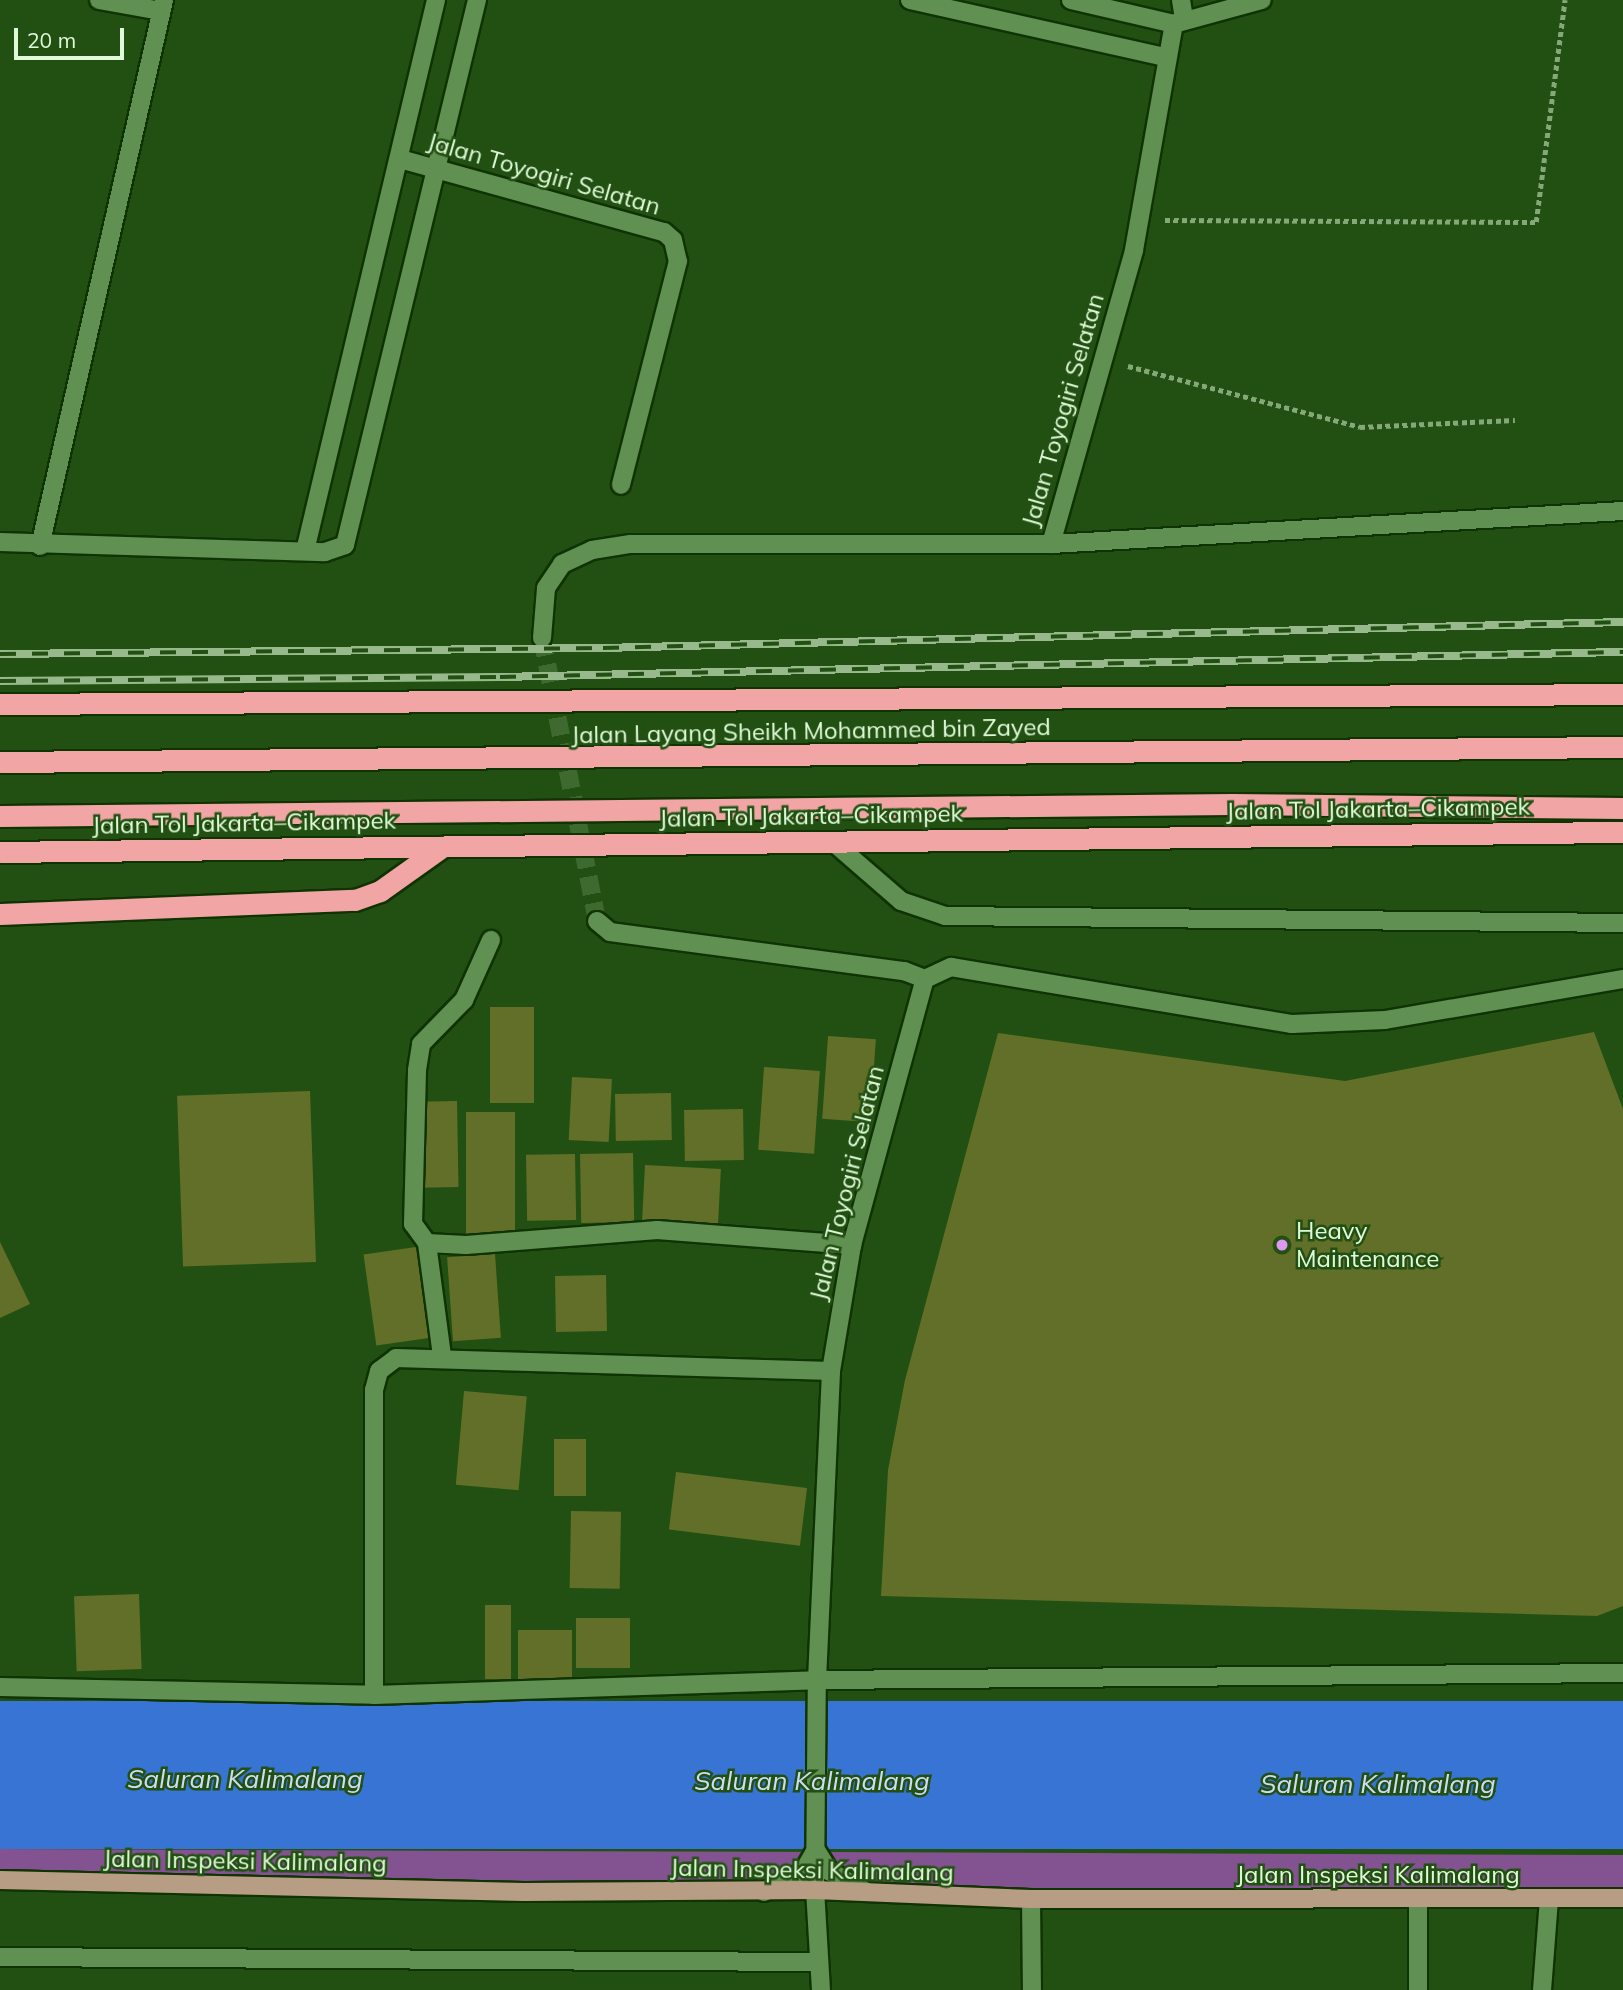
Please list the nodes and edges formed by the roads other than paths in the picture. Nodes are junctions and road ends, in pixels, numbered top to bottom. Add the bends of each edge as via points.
1 (99, 0) edge
2 (436, 0) edge
3 (477, 0) edge
4 (911, 0) edge
5 (1071, 0) edge
6 (1181, 0) edge
7 (1262, 0) edge
8 (163, 5) edge
9 (1179, 22) junction
10 (1165, 57) junction
11 (400, 159) junction
12 (436, 167) junction
13 (621, 485) dead end
14 (1623, 511) edge
15 (0, 542) edge
16 (1051, 544) junction
17 (40, 547) junction
18 (305, 551) junction
19 (542, 638) tunnel mouth
20 (1623, 694) edge
21 (0, 704) edge
22 (1623, 747) edge
23 (0, 762) edge
24 (1623, 807) edge
25 (0, 816) edge
26 (1623, 832) edge
27 (833, 842) junction
28 (442, 847) junction
29 (0, 852) edge
30 (0, 914) edge
31 (597, 921) dead end
32 (1623, 923) edge
33 (491, 940) dead end
34 (1623, 978) edge
35 (925, 979) junction
36 (427, 1242) junction
37 (852, 1245) junction
38 (442, 1356) junction
39 (831, 1371) junction
40 (1623, 1672) edge
41 (817, 1680) junction
42 (0, 1687) edge
43 (374, 1695) junction
44 (816, 1850) junction
45 (0, 1880) edge
46 (815, 1890) junction
47 (867, 1892) junction
48 (762, 1893) junction
49 (1549, 1898) junction
50 (1623, 1898) edge
51 (1031, 1899) junction
52 (1418, 1901) junction
53 (0, 1957) edge
54 (816, 1962) junction
55 (821, 1990) edge
56 (1032, 1990) edge
57 (1418, 1990) edge
58 (1542, 1990) edge

1 - 8 street
2 - 11 street
3 - 12 street
4 - 10 street
5 - 9 street
6 - 9 street
7 - 9 street
8 - 17 street
9 - 10 street, Jalan Toyogiri Selatan
10 - 16 street, Jalan Toyogiri Selatan via 1140,219
11 - 12 street, Jalan Toyogiri Selatan
11 - 18 street
12 - 13 street, Jalan Toyogiri Selatan via 664,232 673,240 678,261
12 - 18 street via 345,545 336,551
14 - 16 street
15 - 17 street
16 - 19 street, Jalan Toyogiri Selatan via 695,542 592,550 562,564 551,576
17 - 18 street
20 - 21 highway
22 - 23 highway, Jalan Layang Sheikh Mohammed bin Zayed, bridge
24 - 25 highway, bridge via 1232,804
26 - 27 highway, Jalan Tol Jakarta–Cikampek
27 - 28 highway, Jalan Tol Jakarta–Cikampek
27 - 32 street via 901,901 945,916
28 - 29 highway, Jalan Tol Jakarta–Cikampek
28 - 30 highway via 380,891 355,900
31 - 35 street via 610,932 904,971
33 - 36 street via 464,1000 421,1044 413,1224
34 - 35 street via 1385,1020 1292,1024 951,967
35 - 37 street, Jalan Toyogiri Selatan
36 - 37 street via 466,1245 657,1230
36 - 38 street
37 - 39 street, Jalan Toyogiri Selatan
38 - 39 street
38 - 43 street via 396,1358 379,1371 374,1390
39 - 41 street, Jalan Toyogiri Selatan
40 - 41 street
41 - 43 street
41 - 44 street, Jalan Toyogiri Selatan
42 - 43 street
44 - 46 street, Jalan Toyogiri Selatan
44 - 47 street via 830,1871
44 - 48 street via 803,1872
45 - 48 main road, Jalan Inspeksi Kalimalang
46 - 47 main road, Jalan Inspeksi Kalimalang
46 - 48 main road, Jalan Inspeksi Kalimalang
46 - 54 street, Jalan Toyogiri Selatan
47 - 51 main road, Jalan Inspeksi Kalimalang
49 - 50 main road, Jalan Inspeksi Kalimalang
49 - 52 main road, Jalan Inspeksi Kalimalang
49 - 58 street
51 - 52 main road, Jalan Inspeksi Kalimalang
51 - 56 street
52 - 57 street
53 - 54 street
54 - 55 street, Jalan Toyogiri Selatan

